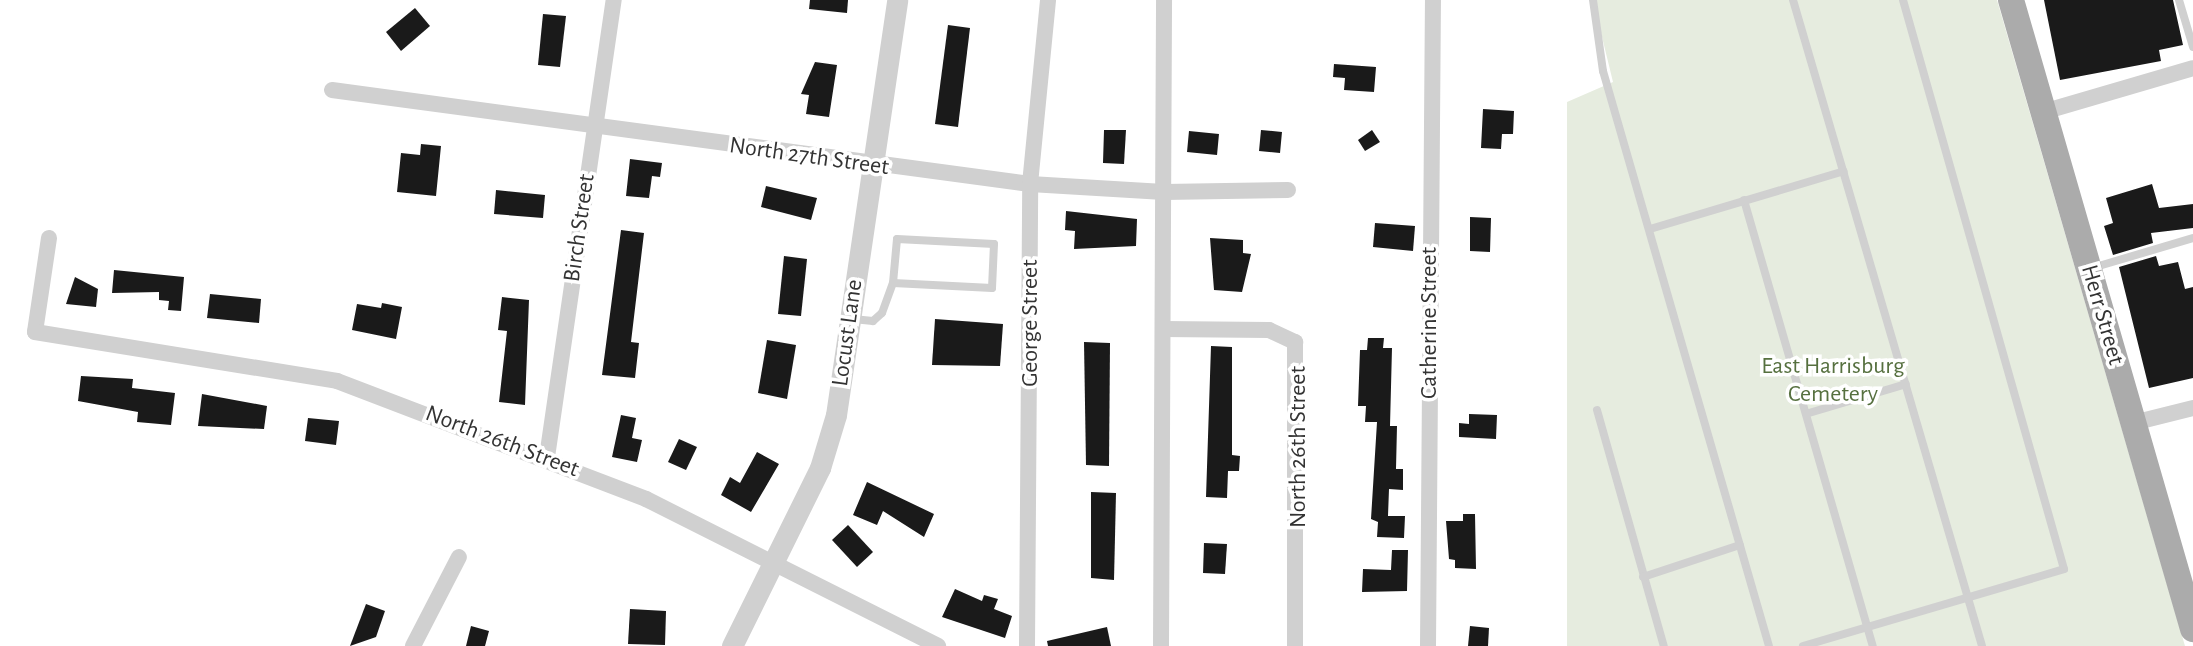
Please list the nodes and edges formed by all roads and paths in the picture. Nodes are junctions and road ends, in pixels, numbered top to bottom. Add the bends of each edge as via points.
1 (614, 0) edge
2 (897, 0) edge
3 (1048, 0) edge
4 (1164, 0) edge
5 (1433, 0) edge
6 (1593, 0) edge
7 (1793, 0) edge
8 (1903, 0) edge
9 (2011, 0) edge
10 (2179, 0) edge
11 (2193, 47) edge
12 (2193, 68) edge
13 (332, 90) dead end
14 (2043, 112) junction
15 (593, 126) junction
16 (872, 167) junction
17 (1844, 171) junction
18 (1030, 184) junction
19 (1288, 190) dead end
20 (1164, 192) junction
21 (1744, 200) junction
22 (1650, 229) junction
23 (49, 238) dead end
24 (2193, 238) edge
25 (2089, 269) junction
26 (893, 283) junction
27 (850, 319) junction
28 (1163, 329) junction
29 (1906, 384) junction
30 (2193, 408) edge
31 (1597, 410) dead end
32 (1809, 413) junction
33 (2133, 423) junction
34 (547, 457) junction
35 (1740, 545) junction
36 (459, 556) dead end
37 (771, 563) junction
38 (2185, 576) edge
39 (1643, 577) junction
40 (1968, 600) junction
41 (1868, 628) junction
42 (2193, 629) edge
43 (413, 646) edge
44 (732, 646) edge
45 (938, 646) edge
46 (1027, 646) edge
47 (1161, 646) edge
48 (1296, 646) edge
49 (1428, 646) edge
50 (1664, 646) edge
51 (1769, 646) edge
52 (1803, 646) edge
53 (1873, 646) edge
54 (1982, 646) edge

1 - 15 street, Birch Street
2 - 16 street, Locust Lane
3 - 18 street, George Street
4 - 20 street
5 - 49 street, Catherine Street
6 - 22 lane via 1603,71
7 - 17 lane
8 - 40 lane via 2064,569
9 - 14 main road, Herr Street
10 - 11 lane
12 - 14 street
13 - 15 street, North 27th Street
14 - 25 main road, Herr Street
15 - 16 street, North 27th Street
15 - 34 street, Birch Street
16 - 18 street, North 27th Street
16 - 27 street, Locust Lane
17 - 21 lane
17 - 29 lane
18 - 20 street, North 27th Street
18 - 46 street, George Street
19 - 20 street, North 27th Street
20 - 28 street
21 - 22 lane
21 - 32 lane
22 - 35 lane
23 - 34 street, North 26th Street via 35,332 337,381
24 - 25 lane
25 - 33 main road, Herr Street
26 - 26 lane via 897,239 994,243 992,288
26 - 27 lane via 873,321
27 - 37 street, Locust Lane via 836,415 820,468
28 - 47 street
28 - 48 street, North 26th Street via 1269,330 1295,342
29 - 32 lane
29 - 40 lane
30 - 33 street
31 - 39 lane
32 - 41 lane
33 - 38 main road, Herr Street
34 - 37 street, North 26th Street
35 - 39 lane
35 - 51 lane
36 - 43 street
37 - 44 street, Locust Lane
37 - 45 street, North 26th Street
38 - 42 main road, Herr Street
39 - 50 lane
40 - 41 lane
40 - 54 lane
41 - 52 lane
41 - 53 lane

